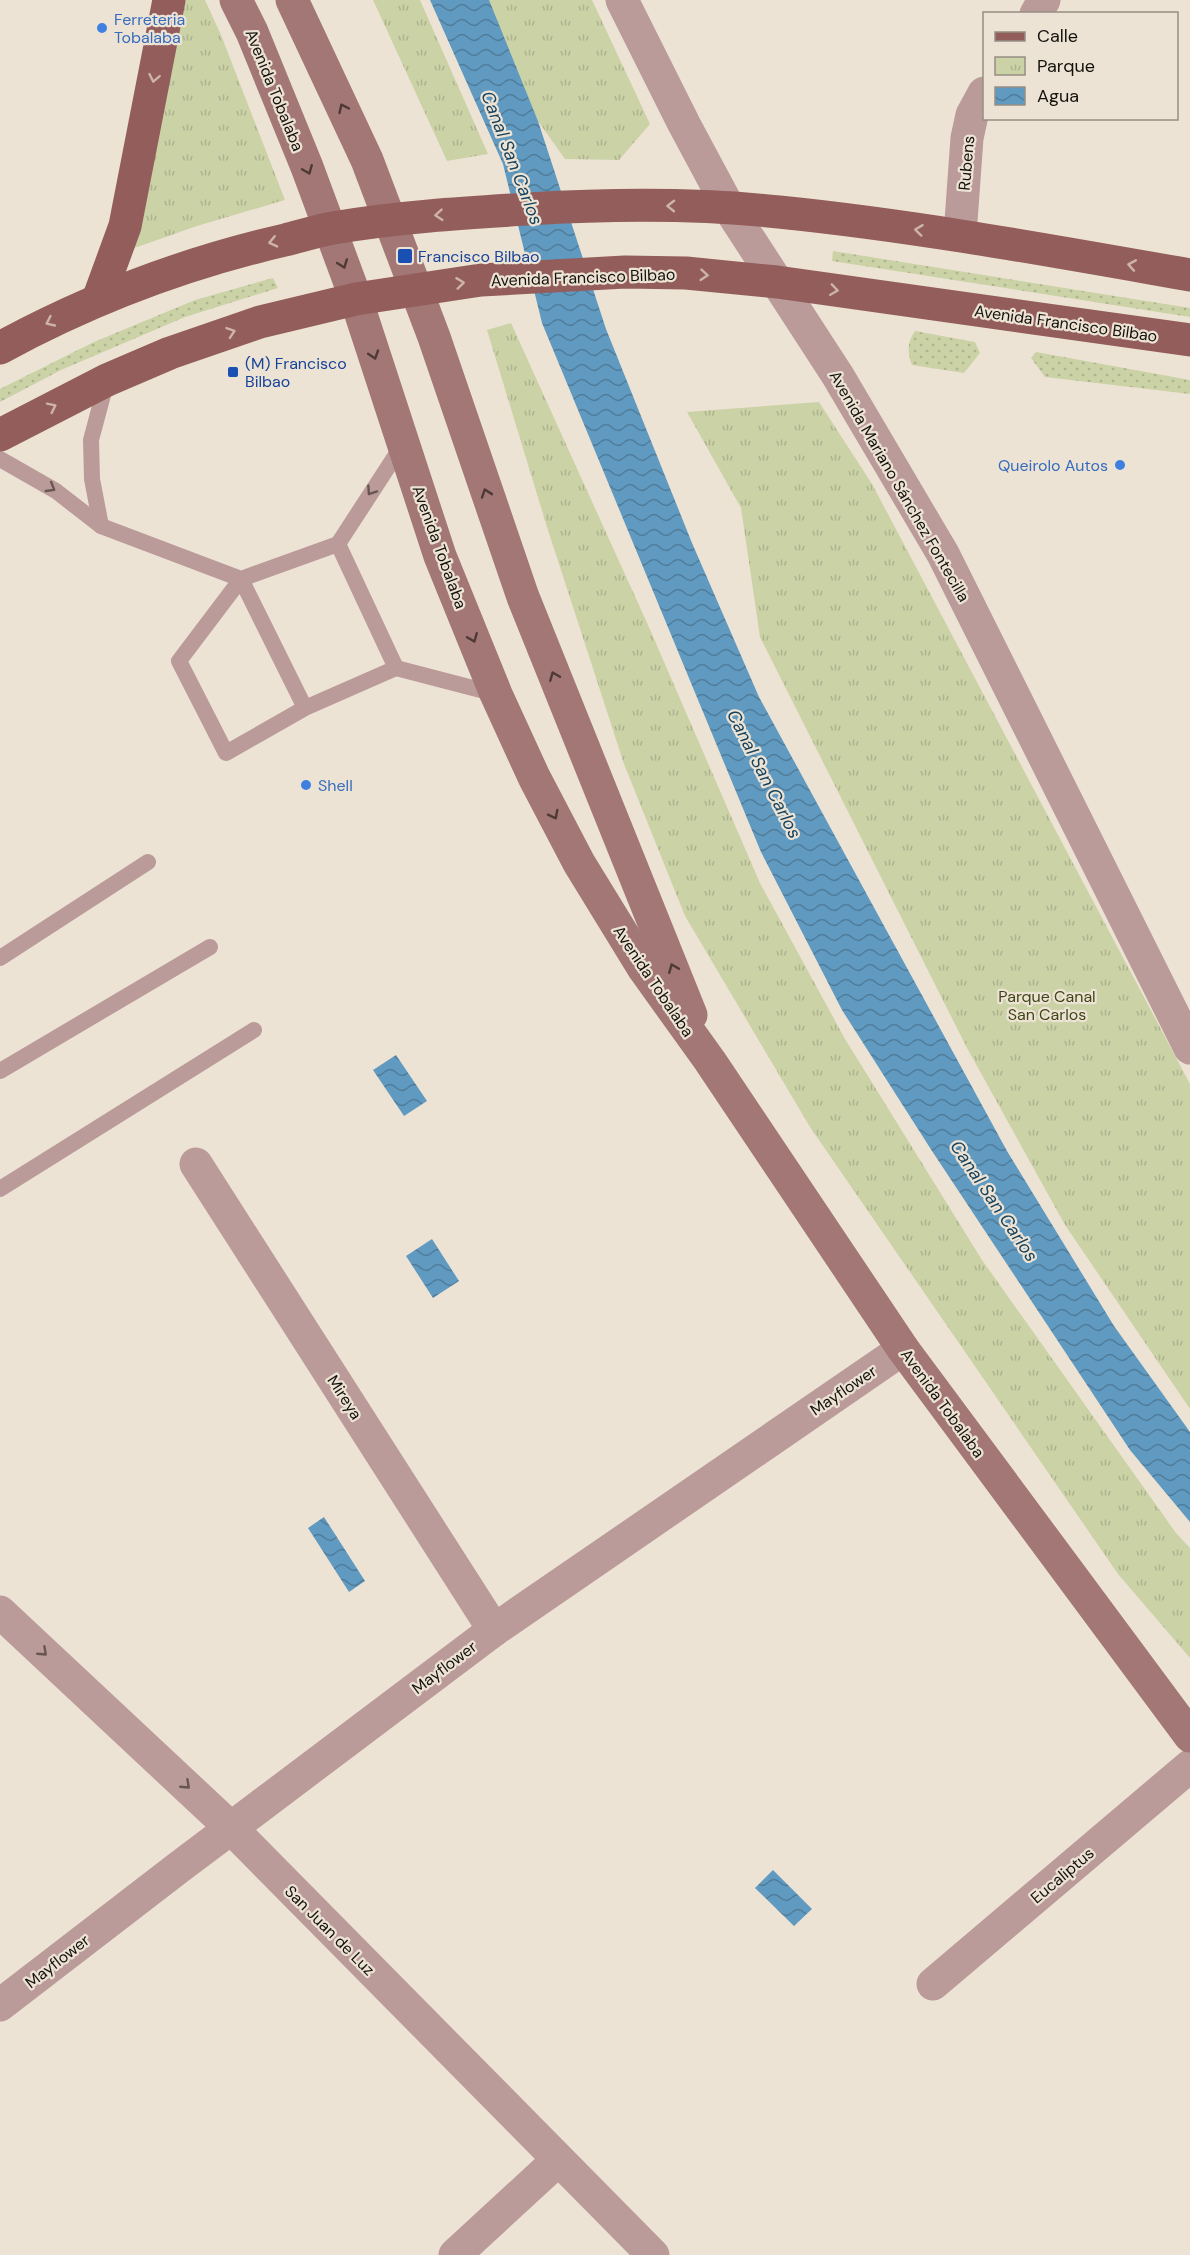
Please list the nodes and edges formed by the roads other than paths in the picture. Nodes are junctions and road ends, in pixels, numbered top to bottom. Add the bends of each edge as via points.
1 (169, 0) edge
2 (236, 0) edge
3 (292, 0) edge
4 (622, 0) edge
5 (983, 95) edge
6 (729, 208) junction
7 (390, 219) junction
8 (330, 229) junction
9 (960, 235) junction
10 (1190, 275) edge
11 (777, 282) junction
12 (416, 288) junction
13 (356, 299) junction
14 (98, 300) junction
15 (1190, 340) edge
16 (0, 348) edge
17 (107, 380) junction
18 (0, 435) edge
19 (404, 443) junction
20 (0, 459) edge
21 (101, 526) junction
22 (338, 544) junction
23 (241, 579) junction
24 (396, 668) junction
25 (496, 694) junction
26 (305, 708) junction
27 (148, 862) dead end
28 (210, 947) dead end
29 (0, 958) edge
30 (254, 1030) dead end
31 (1190, 1048) edge
32 (710, 1061) junction
33 (0, 1071) edge
34 (196, 1164) dead end
35 (0, 1189) edge
36 (903, 1349) junction
37 (0, 1612) edge
38 (494, 1630) junction
39 (1190, 1736) edge
40 (1190, 1766) edge
41 (232, 1828) junction
42 (933, 1984) dead end
43 (0, 2005) edge
44 (558, 2160) junction
45 (455, 2255) edge
46 (653, 2255) edge

1 -> 14 main road via 125,226
2 -> 8 main road, Avenida Tobalaba via 308,167
7 -> 3 main road, Avenida Tobalaba via 367,160
4 - 6 street, Avenida Mariano Sánchez Fontecilla
5 - 9 street, Rubens via 967,138
6 -> 7 main road via 592,205
9 -> 6 main road
6 - 11 street, Avenida Mariano Sánchez Fontecilla
7 - 8 main road
7 - 12 main road, Avenida Tobalaba
8 -> 13 main road, Avenida Tobalaba
8 -> 14 main road via 196,263
10 -> 9 main road
12 -> 11 main road, Avenida Francisco Bilbao via 625,272 686,273
11 -> 15 main road, Avenida Francisco Bilbao
11 - 31 street, Avenida Mariano Sánchez Fontecilla via 838,376 943,554
12 - 13 main road, Avenida Francisco Bilbao
32 -> 12 main road, Avenida Tobalaba via 523,597
17 -> 13 main road, Avenida Francisco Bilbao via 260,322
13 -> 19 main road, Avenida Tobalaba
14 -> 16 main road
18 -> 17 main road, Avenida Francisco Bilbao
17 - 21 lane via 91,440
19 -> 22 lane
19 -> 25 main road, Avenida Tobalaba via 440,556
20 -> 21 lane via 56,491
21 - 23 lane
22 - 23 lane
22 - 24 lane
23 - 26 lane
23 - 26 lane via 179,661 226,753
24 - 25 lane
24 - 26 lane
25 -> 32 main road, Avenida Tobalaba via 589,881 644,969
27 - 29 lane
28 - 33 lane
30 - 35 lane
32 - 36 main road, Avenida Tobalaba
34 - 38 street, Mireya
36 - 38 street, Mayflower
36 - 39 main road, Avenida Tobalaba
37 -> 41 street, San Juan de Luz
38 - 41 street, Mayflower
40 - 42 street, Eucaliptus
41 - 43 street, Mayflower
41 - 44 street, San Juan de Luz
44 - 45 street
44 - 46 street, San Juan de Luz

